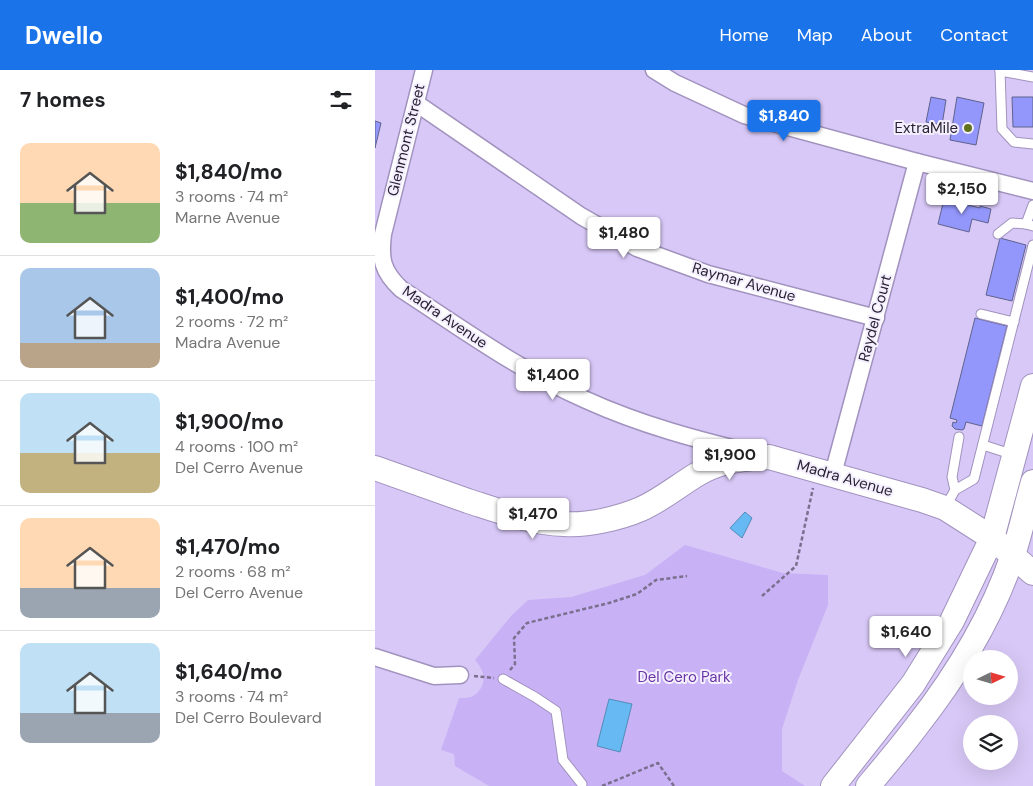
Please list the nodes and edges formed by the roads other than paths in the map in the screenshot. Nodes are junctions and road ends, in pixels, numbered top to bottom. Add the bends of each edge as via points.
1 (424, 70) edge
2 (654, 70) edge
3 (1000, 70) edge
4 (1033, 77) edge
5 (416, 103) junction
6 (1033, 144) edge
7 (917, 162) junction
8 (1033, 190) edge
9 (1033, 205) edge
10 (1030, 225) edge
11 (998, 234) dead end
12 (1033, 245) edge
13 (384, 268) joint
14 (981, 314) dead end
15 (875, 318) junction
16 (1014, 322) junction
17 (1033, 386) edge
18 (959, 437) dead end
19 (983, 445) junction
20 (1015, 455) junction
21 (769, 457) junction
22 (375, 468) edge
23 (824, 479) junction
24 (1033, 482) edge
25 (950, 499) junction
26 (992, 538) junction
27 (1013, 556) junction
28 (1033, 573) edge
29 (375, 657) edge
30 (460, 675) road end
31 (503, 679) road end
32 (582, 784) dead end
33 (833, 786) edge
34 (868, 786) edge

1 - 5 street, Glenmont Street
2 - 7 street via 744,115
3 - 4 lane
3 - 6 lane via 1003,129 1014,142
5 - 13 street, Glenmont Street via 383,234
5 - 15 street, Raymar Avenue via 581,216 637,248 708,274
7 - 8 street
7 - 15 street, Raydel Court
9 - 10 lane
10 - 11 lane via 1013,223
12 - 16 lane
13 - 21 street, Madra Avenue via 401,289 510,361 585,400 671,432
14 - 16 lane
15 - 23 street, Raydel Court
16 - 19 lane
17 - 20 street
18 - 25 lane
19 - 20 lane
19 - 25 lane via 974,479
20 - 26 street
21 - 22 street via 729,460 698,474 641,509 603,520 565,525 507,514
21 - 23 street, Madra Avenue
23 - 25 street, Madra Avenue via 922,500
24 - 27 street
25 - 26 street, Madra Avenue
26 - 27 street, Madra Avenue
26 - 33 street via 952,620 913,684
27 - 28 street, Madra Avenue
27 - 34 street via 996,597 957,669 917,727
29 - 30 street via 435,676
31 - 32 lane via 556,711 563,760

